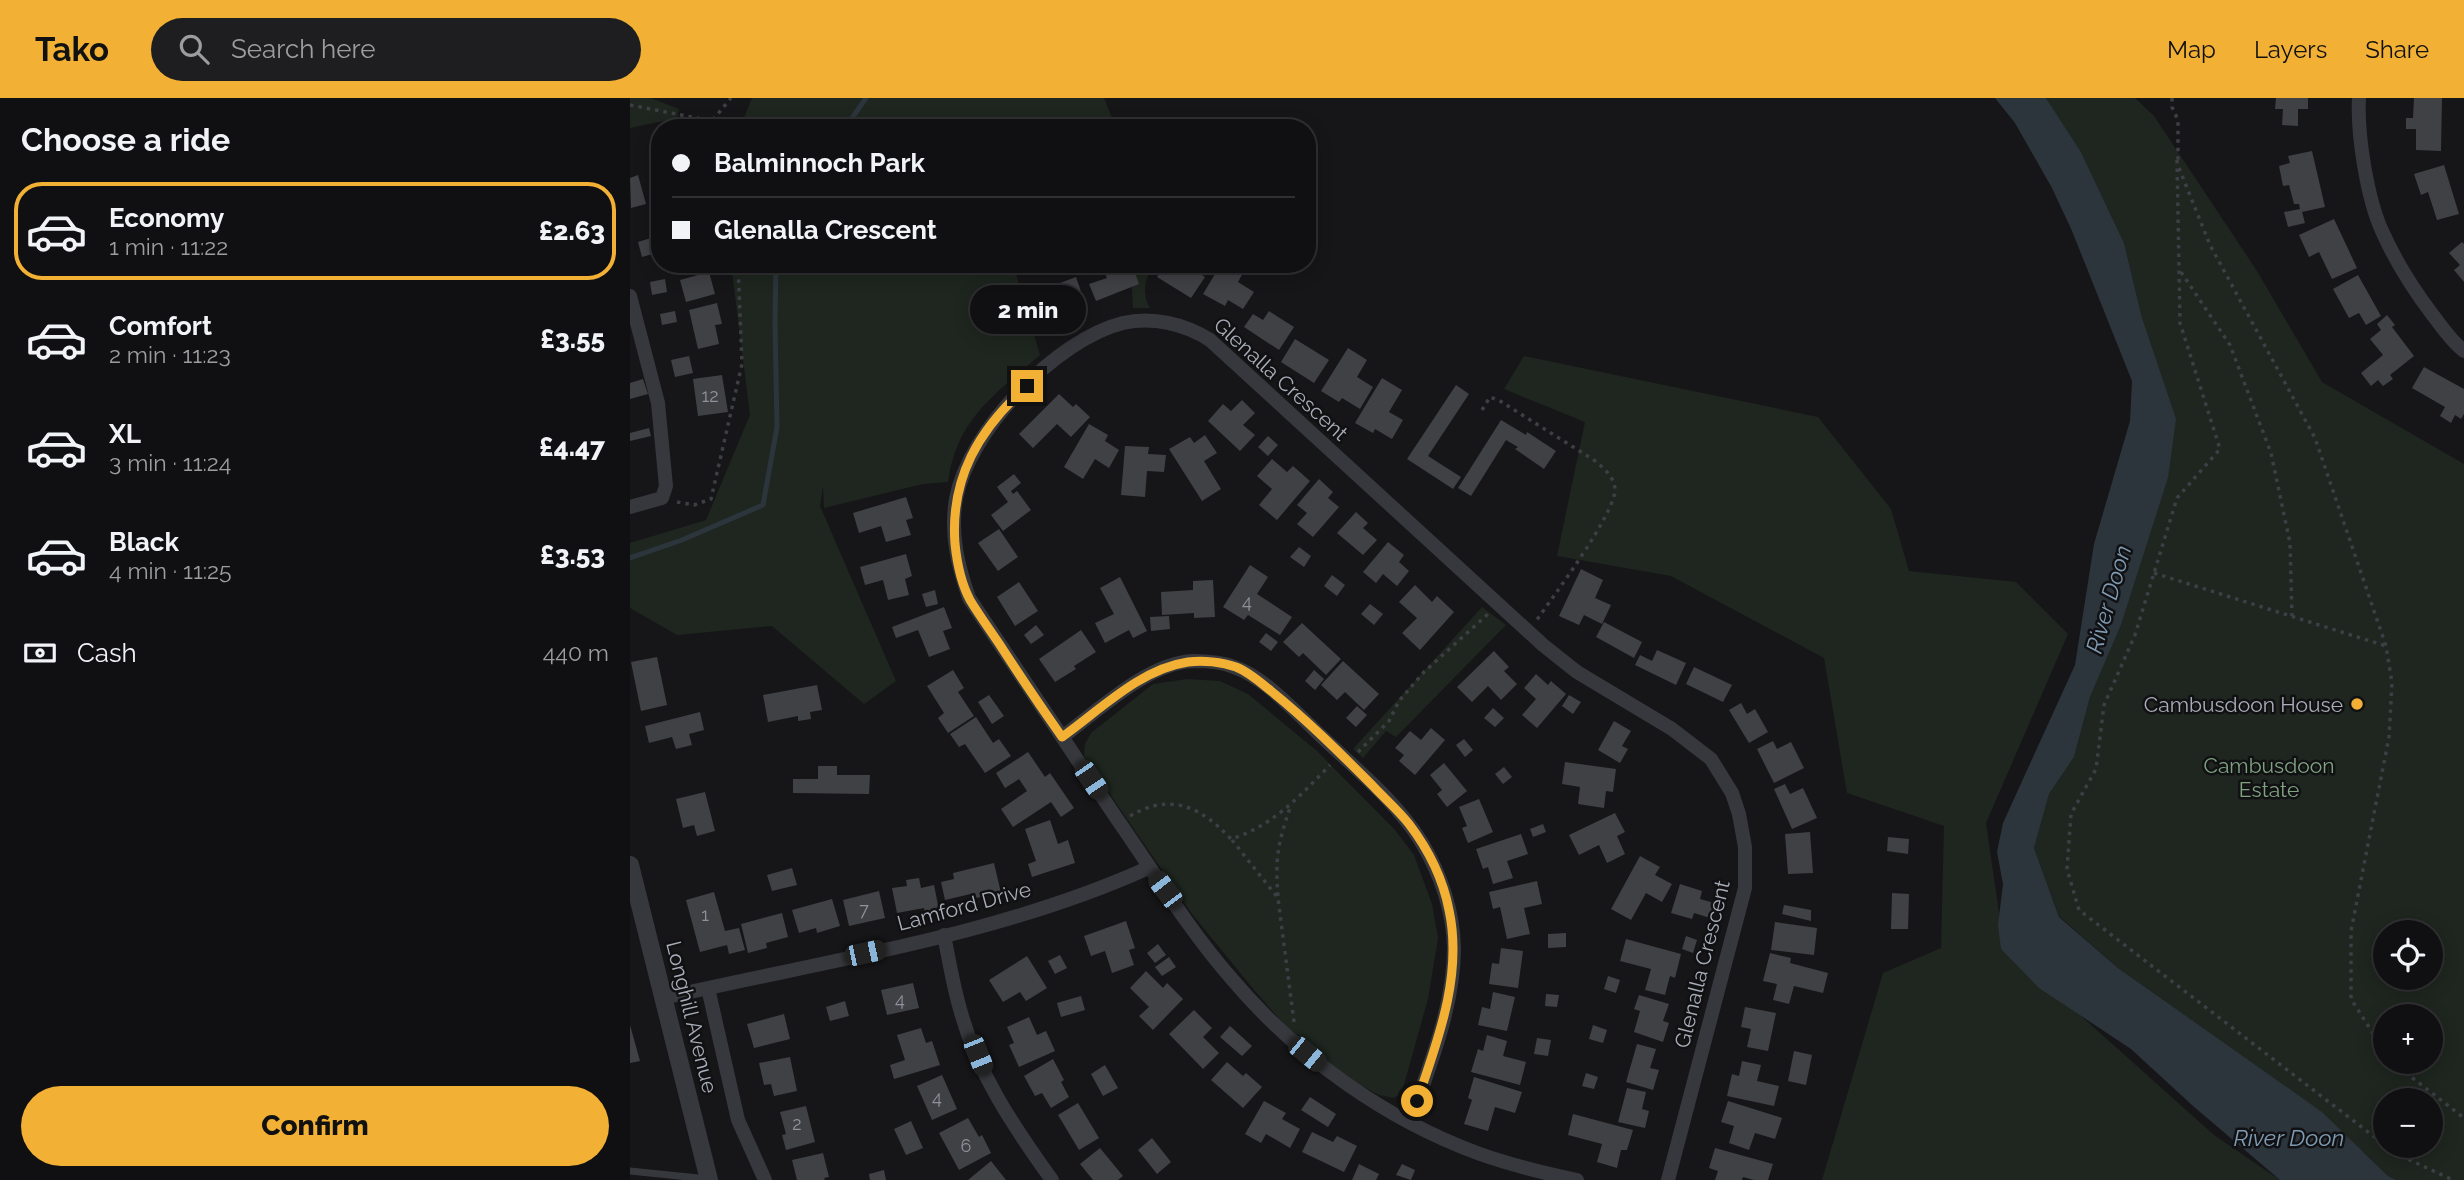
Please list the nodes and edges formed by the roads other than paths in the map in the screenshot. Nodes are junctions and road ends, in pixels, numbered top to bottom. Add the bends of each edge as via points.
1 (2359, 98) edge
2 (630, 296) edge
3 (2464, 351) edge
4 (630, 507) edge
5 (1062, 737) junction
6 (630, 864) edge
7 (1148, 868) junction
8 (635, 902) edge
9 (944, 935) junction
10 (708, 988) junction
11 (663, 998) junction
12 (1410, 1122) junction
13 (630, 1171) edge
14 (709, 1179) edge
15 (765, 1180) edge
16 (1052, 1180) edge
17 (1577, 1180) edge
18 (1668, 1180) edge

1 - 3 street via 2367,181 2381,229 2420,298
2 - 4 street via 658,403 666,486 662,498
5 - 7 street, Glenalla Crescent
5 - 12 street via 1164,667 1191,661 1236,667 1288,705 1407,822 1439,875 1454,948 1442,1023
5 - 18 street, Glenalla Crescent via 969,598 957,564 956,498 978,442 1013,398 1048,366 1105,328 1126,322 1174,324 1210,340 1577,672 1711,759 1732,793 1745,847 1745,888
6 - 8 street, Longhill Avenue
7 - 9 street, Lamford Drive via 1059,903
7 - 12 street, Glenalla Crescent via 1230,978 1295,1045 1340,1080
8 - 11 street, Longhill Avenue
9 - 10 street, Lamford Drive
9 - 16 street via 960,1011 986,1077 1012,1125
10 - 11 street, Lamford Drive
10 - 15 street via 738,1120
11 - 14 street, Longhill Avenue
12 - 17 street, Glenalla Crescent via 1477,1153
13 - 14 lane

